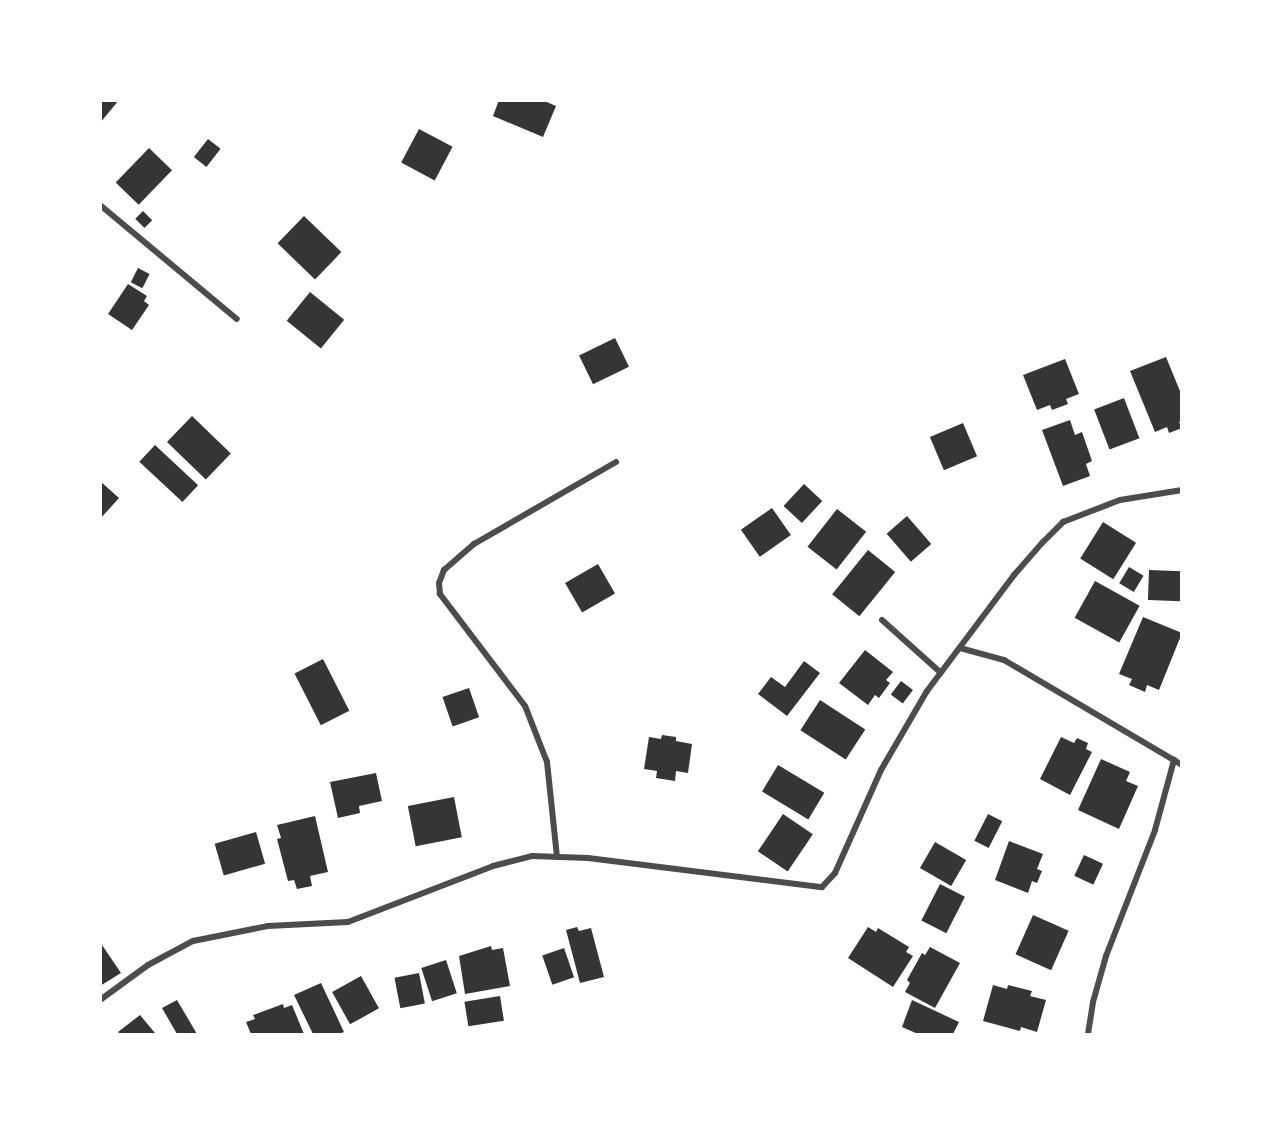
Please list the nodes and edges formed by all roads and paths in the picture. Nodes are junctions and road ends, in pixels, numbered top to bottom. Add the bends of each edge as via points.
1 (100, 205) edge
2 (237, 319) dead end
3 (616, 462) dead end
4 (1182, 490) edge
5 (882, 620) dead end
6 (960, 648) junction
7 (941, 673) junction
8 (1174, 760) junction
9 (1182, 765) edge
10 (557, 857) junction
11 (100, 1000) edge
12 (1088, 1035) edge

1 - 2 street
3 - 10 street via 474,544 444,570 439,583 440,594 525,706 547,762
4 - 6 street via 1120,500 1063,522 1014,575
5 - 7 street
6 - 7 street
6 - 8 street via 1004,660
7 - 10 street via 881,770 835,873 822,887
8 - 9 street
8 - 12 street via 1155,830 1106,956
10 - 11 street via 532,856 493,866 348,922 267,926 192,941 148,965

